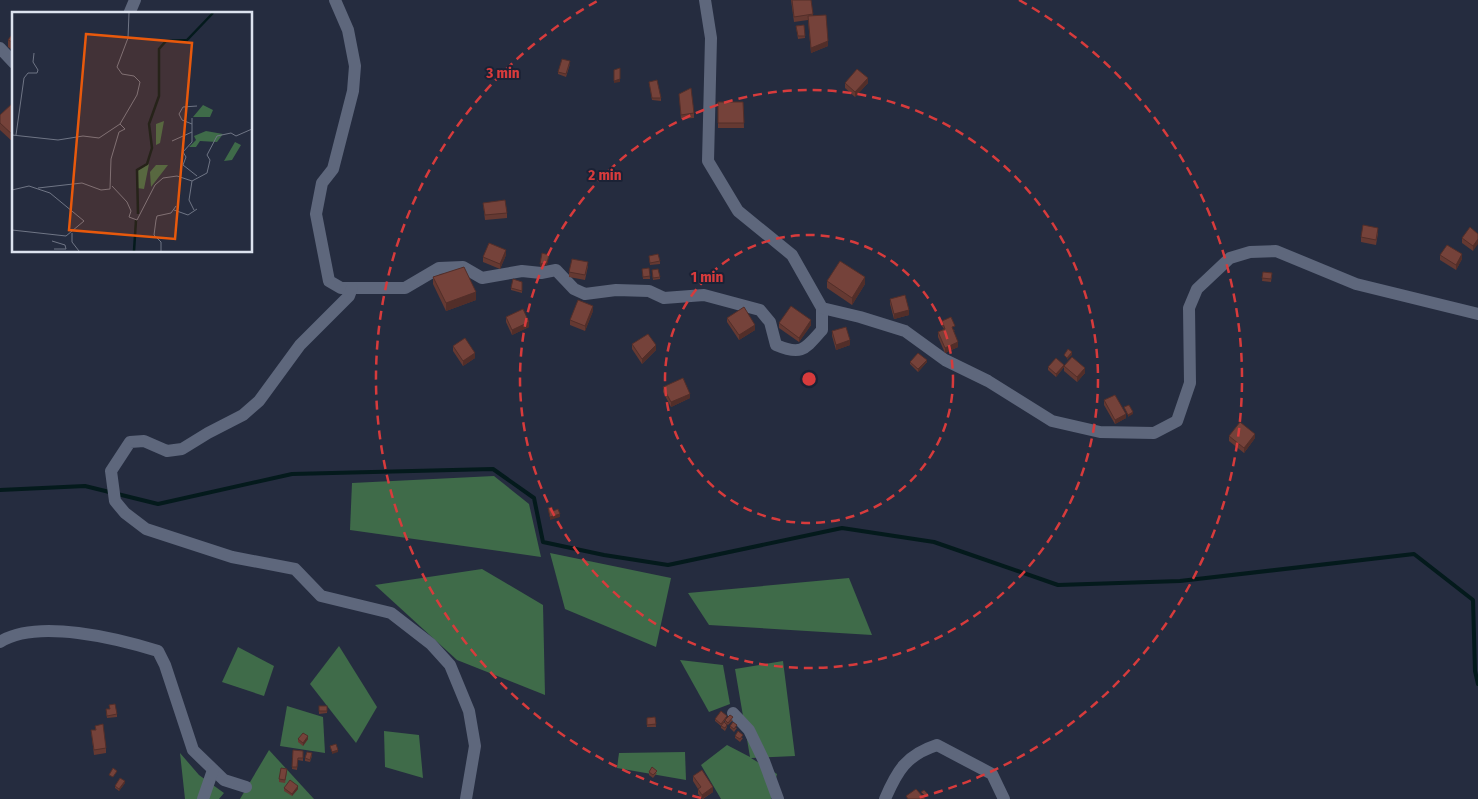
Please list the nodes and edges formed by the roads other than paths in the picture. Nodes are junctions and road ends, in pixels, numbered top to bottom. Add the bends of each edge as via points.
1 (135, 0) edge
2 (335, 0) edge
3 (705, 0) edge
4 (130, 12) edge
5 (0, 48) edge
6 (12, 60) edge
7 (352, 288) junction
8 (822, 308) junction
9 (1478, 314) edge
10 (0, 642) edge
11 (733, 713) dead end
12 (213, 770) junction
13 (246, 787) dead end
14 (203, 799) edge
15 (466, 799) edge
16 (778, 799) edge
17 (885, 799) edge
18 (1004, 799) edge

1 - 4 street
2 - 7 street via 348,30 355,66 353,91 333,169 322,183 316,214 329,281 341,288
3 - 8 street via 711,38 708,161 738,211 792,255
5 - 6 street
7 - 8 street via 405,288 439,268 463,267 482,278 522,271 541,273 556,270 574,289 585,294 616,290 649,291 664,298 704,295 760,310 770,322 776,345 792,352 806,349 822,330
7 - 15 street via 349,296 300,345 259,401 243,415 182,449 167,451 144,441 130,442 111,471 115,501 146,529 232,557 295,568 321,596 391,613 431,644 450,665 469,711 475,746
8 - 9 street via 904,331 945,360 988,380 1052,421 1109,432 1154,432 1176,421 1190,383 1189,308 1198,289 1230,258 1250,252 1276,251 1356,284
10 - 12 street via 16,635 47,631 84,633 125,640 158,651 193,750
11 - 16 street via 749,730
12 - 13 street via 224,780
12 - 14 street
17 - 18 street via 897,773 922,750 937,745 992,774

